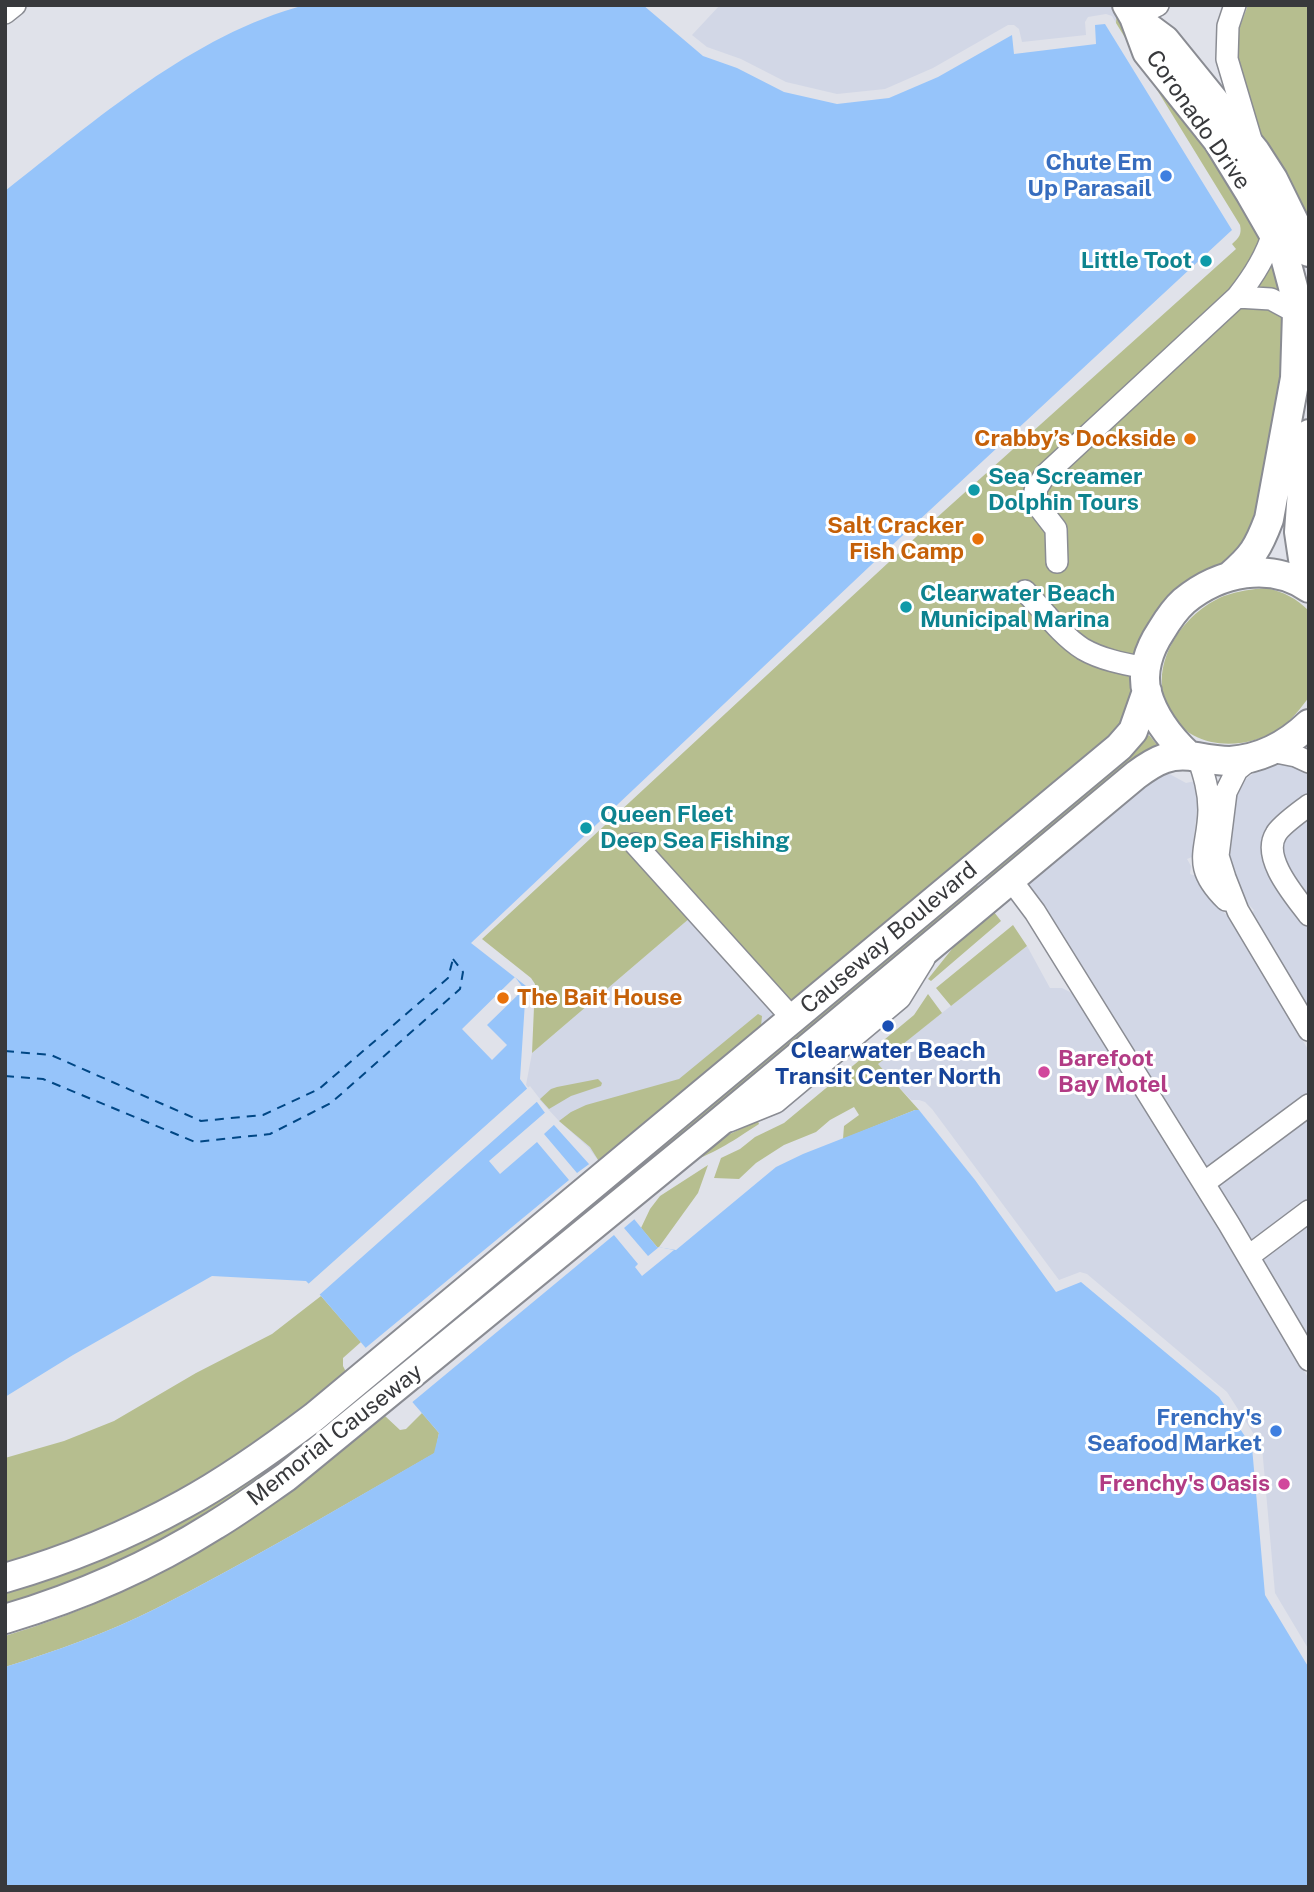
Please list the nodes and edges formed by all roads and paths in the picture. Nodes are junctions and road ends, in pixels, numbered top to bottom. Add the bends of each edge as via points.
1 (15, 5) edge
2 (1235, 5) edge
3 (1141, 8) edge
4 (5, 13) edge
5 (1255, 152) junction
6 (1273, 233) junction
7 (1309, 252) edge
8 (1237, 297) junction
9 (1297, 313) junction
10 (1309, 434) edge
11 (1057, 562) dead end
12 (1230, 576) junction
13 (1309, 576) edge
14 (1309, 588) edge
15 (1025, 591) dead end
16 (1146, 680) junction
17 (1309, 724) edge
18 (1262, 754) junction
19 (1193, 756) junction
20 (1309, 762) edge
21 (1309, 805) edge
22 (635, 844) dead end
23 (1011, 880) junction
24 (1238, 911) junction
25 (1309, 915) edge
26 (793, 1019) junction
27 (1309, 1030) edge
28 (1309, 1105) edge
29 (611, 1170) joint
30 (1204, 1183) junction
31 (630, 1194) joint
32 (1309, 1211) edge
33 (1249, 1256) junction
34 (1309, 1360) edge
35 (5, 1578) edge
36 (5, 1619) edge

1 - 4 street
2 - 5 street via 1228,26 1227,60
3 - 5 main road, Coronado Drive
3 - 6 main road, Coronado Drive via 1147,52 1218,141
5 - 7 main road, Coronado Drive
6 - 8 street via 1260,264
6 - 9 main road, Coronado Drive via 1287,267
8 - 9 street via 1271,299
8 - 11 street via 1045,475 1035,491 1039,507 1056,529
9 - 12 main road, Coronado Drive via 1295,378 1269,519 1250,558
10 - 13 main road via 1299,532
12 - 14 main road via 1276,573
12 - 16 main road, Causeway Boulevard via 1184,602 1166,622 1152,645
15 - 16 street via 1082,648 1120,663
16 - 19 main road via 1160,722 1172,740
16 - 26 main road, Causeway Boulevard via 1133,731 1119,747
17 - 18 main road
18 - 19 main road, Causeway Boulevard via 1231,761
18 - 20 street
18 - 24 street via 1237,770 1226,792 1218,856
19 - 23 main road, Causeway Boulevard via 1154,762
19 - 24 street via 1207,782 1203,865 1213,887
21 - 25 street via 1276,832 1270,848 1276,867
22 - 26 street
23 - 30 street
23 - 31 main road, Causeway Boulevard
24 - 27 street
26 - 29 main road, Causeway Boulevard
28 - 30 street
29 - 35 main road, Memorial Causeway via 270,1450 186,1503 128,1532
30 - 33 street
31 - 36 main road, Memorial Causeway via 286,1477 216,1525 83,1593
32 - 33 street
33 - 34 street

